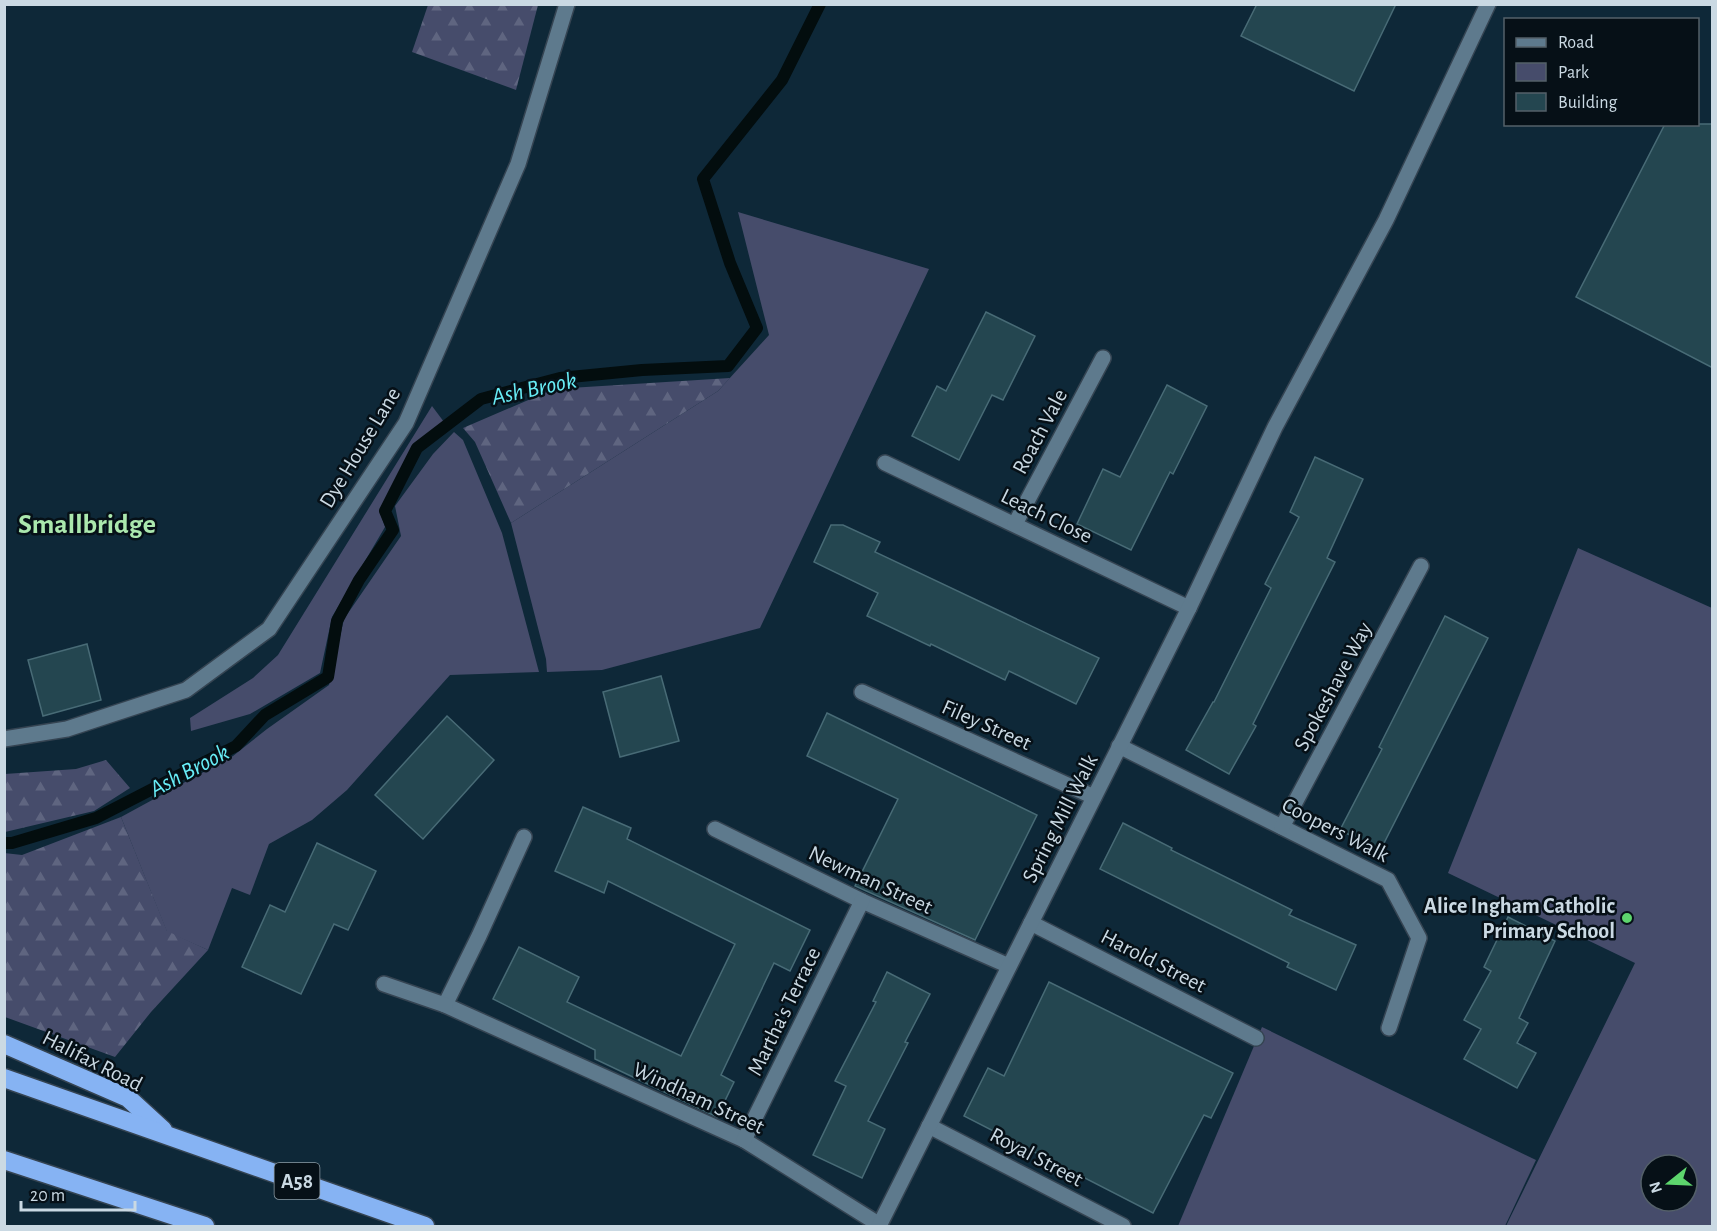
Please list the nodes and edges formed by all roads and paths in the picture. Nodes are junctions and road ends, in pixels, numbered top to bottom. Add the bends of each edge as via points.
1 (567, 4) edge
2 (1488, 4) edge
3 (1103, 358) dead end
4 (885, 463) dead end
5 (1015, 524) junction
6 (1421, 566) dead end
7 (1189, 608) junction
8 (862, 692) dead end
9 (4, 739) edge
10 (1119, 746) junction
11 (1094, 797) junction
12 (1282, 827) junction
13 (716, 829) dead end
14 (524, 837) dead end
15 (862, 901) junction
16 (1031, 923) junction
17 (1009, 966) junction
18 (384, 984) dead end
19 (445, 1005) junction
20 (1389, 1028) dead end
21 (1256, 1038) dead end
22 (4, 1044) edge
23 (4, 1078) edge
24 (930, 1126) junction
25 (169, 1136) junction
26 (744, 1140) junction
27 (4, 1160) edge
28 (879, 1226) edge
29 (205, 1227) edge
30 (425, 1227) edge
31 (1123, 1227) edge

1 - 9 street, Dye House Lane via 518,164 406,423 269,629 186,690 67,729
2 - 7 street, Spring Mill Walk via 1386,220 1275,427
3 - 5 street, Roach Vale
4 - 5 street, Leach Close
5 - 7 street, Leach Close
6 - 12 street, Spokeshave Way
7 - 10 street, Spring Mill Walk
8 - 11 street, Filey Street
10 - 11 street, Spring Mill Walk
10 - 12 street, Coopers Walk
11 - 16 street, Spring Mill Walk
12 - 20 street, Coopers Walk via 1388,880 1419,938
13 - 15 street, Newman Street
14 - 19 street
15 - 17 street, Newman Street
15 - 26 street, Martha's Terrace
16 - 17 street, Spring Mill Walk
16 - 21 street, Harold Street
17 - 24 street, Spring Mill Walk
18 - 19 street, Windham Street
19 - 26 street, Windham Street
22 - 25 highway, Halifax Road / A58 via 128,1098
23 - 25 highway, A58
24 - 28 street, Spring Mill Walk
24 - 31 street, Royal Street
25 - 30 highway, Halifax Road / A58
26 - 28 street, Windham Street
27 - 29 highway

